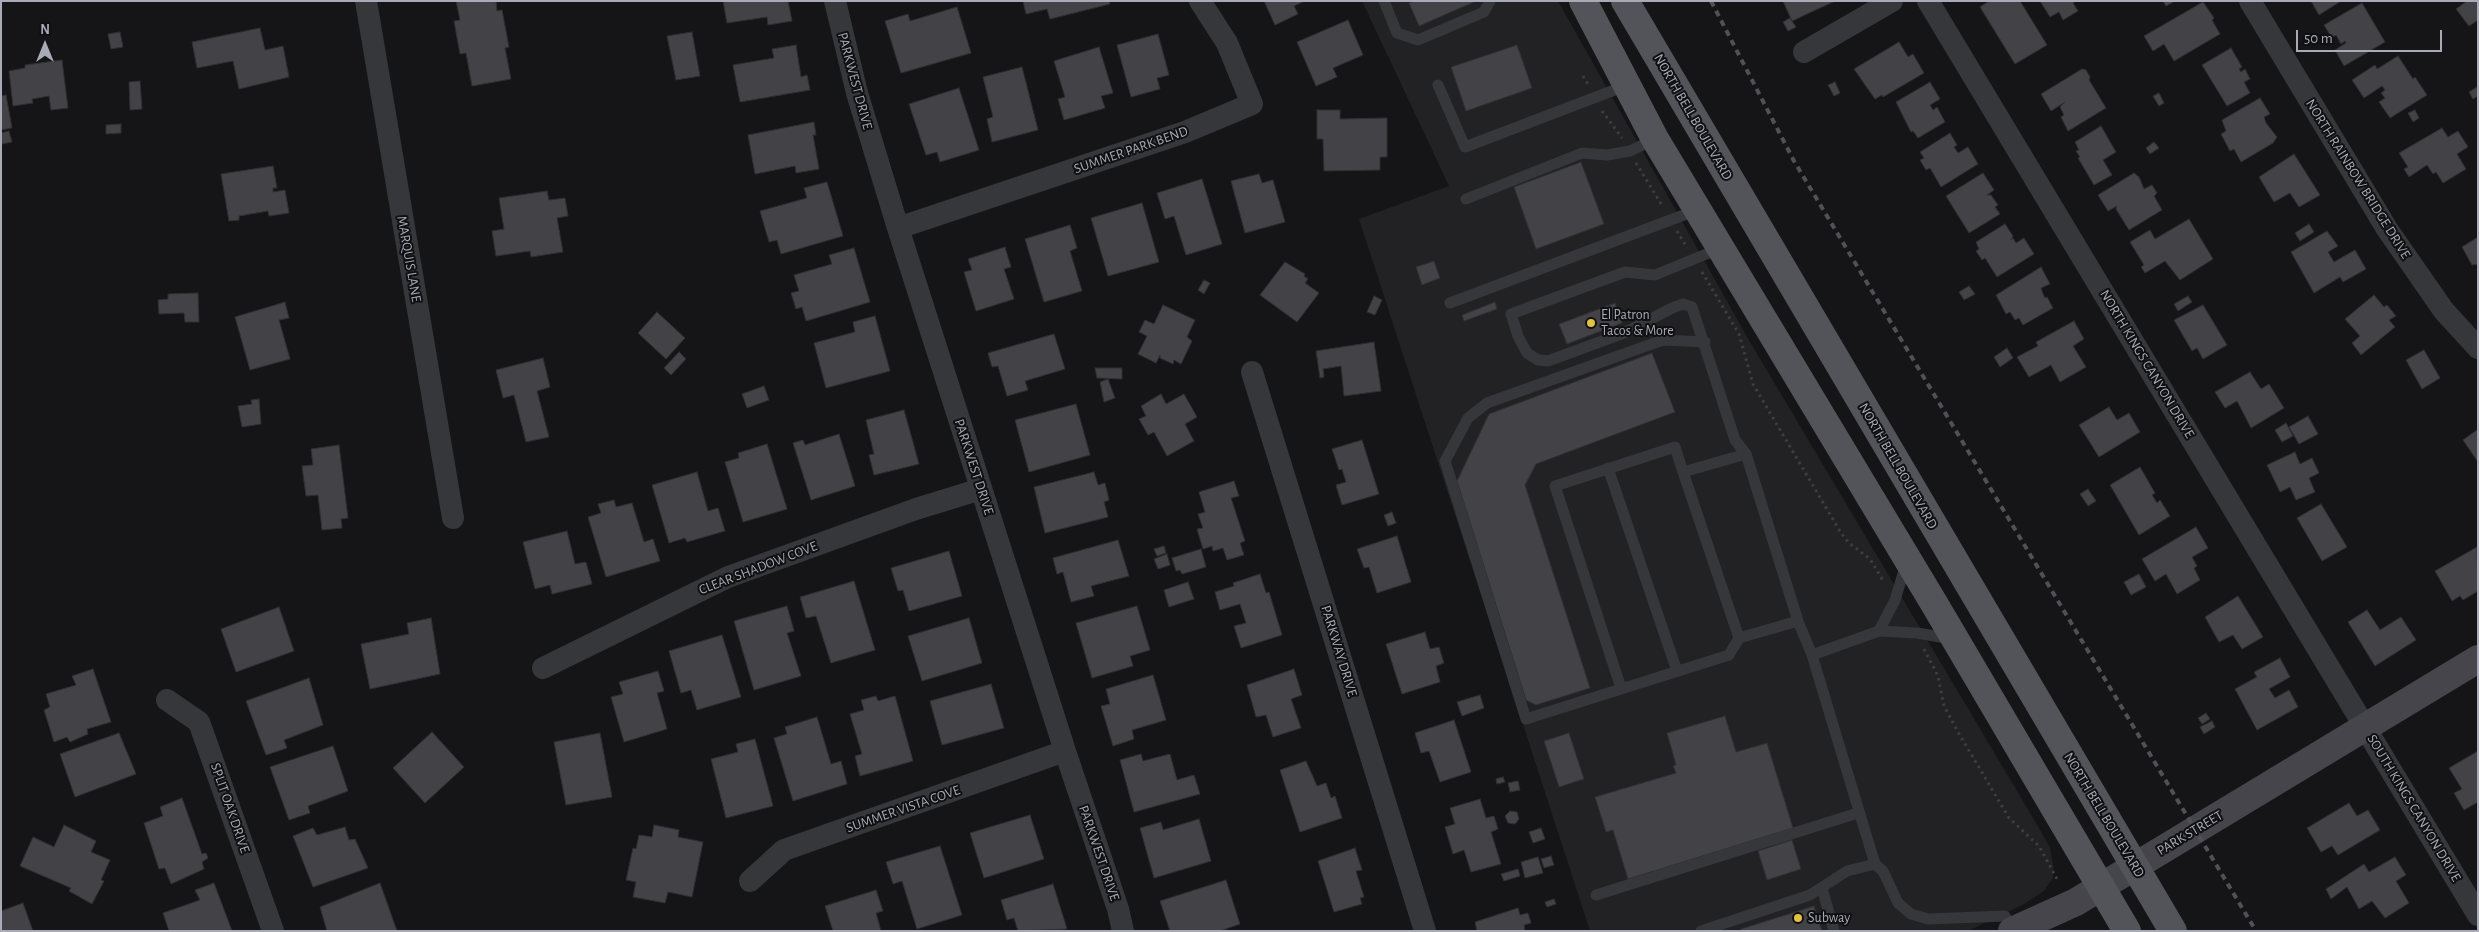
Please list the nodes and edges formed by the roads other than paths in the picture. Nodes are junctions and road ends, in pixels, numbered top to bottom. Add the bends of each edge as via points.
1 (366, 1) edge
2 (835, 1) edge
3 (1200, 1) edge
4 (1384, 1) edge
5 (1490, 1) edge
6 (1583, 1) edge
7 (1625, 1) edge
8 (1892, 1) edge
9 (1928, 1) edge
10 (2250, 1) edge
11 (1804, 52) dead end
12 (1438, 85) dead end
13 (1626, 86) junction
14 (1655, 139) junction
15 (1466, 200) dead end
16 (1698, 209) junction
17 (898, 228) junction
18 (1721, 248) junction
19 (1450, 303) dead end
20 (1705, 342) junction
21 (2478, 348) edge
22 (1252, 372) dead end
23 (1746, 454) junction
24 (1608, 468) junction
25 (1683, 472) junction
26 (981, 489) junction
27 (453, 518) dead end
28 (1908, 560) junction
29 (1798, 621) junction
30 (1879, 631) junction
31 (1739, 638) junction
32 (1956, 640) junction
33 (1812, 655) junction
34 (2478, 659) edge
35 (542, 668) dead end
36 (1677, 670) junction
37 (1621, 688) junction
38 (167, 700) dead end
39 (2365, 727) junction
40 (1065, 751) junction
41 (1858, 813) junction
42 (1875, 864) junction
43 (2134, 867) junction
44 (750, 882) dead end
45 (2100, 887) junction
46 (1822, 888) junction
47 (1596, 895) dead end
48 (2478, 915) edge
49 (2013, 930) edge
50 (273, 931) edge
51 (1123, 931) edge
52 (1425, 931) edge
53 (1701, 931) edge
54 (1834, 931) edge
55 (2127, 931) edge
56 (2173, 931) edge

1 - 27 street, MARQUIS LANE
2 - 17 street, PARKWEST DRIVE via 856,93
3 - 17 street, SUMMER PARK BEND via 1227,43 1252,104 1185,132
4 - 5 lane via 1397,33 1418,40 1484,12
6 - 13 main road
7 - 43 main road, NORTH BELL BOULEVARD
8 - 11 street
9 - 39 street, NORTH KINGS CANYON DRIVE
10 - 21 street, NORTH RAINBOW BRIDGE DRIVE via 2387,229 2444,311
12 - 13 lane via 1465,147
13 - 14 main road
14 - 15 lane via 1630,151 1607,155 1582,153
14 - 16 main road
16 - 18 main road
16 - 19 lane
17 - 26 street, PARKWEST DRIVE
18 - 20 lane via 1655,275 1625,272 1511,314 1527,353 1538,360 1548,361 1624,333 1684,304 1692,307
18 - 28 main road
20 - 23 lane via 1735,440
20 - 37 lane via 1663,340 1487,403 1468,418 1445,461 1526,719
22 - 52 street, PARKWAY DRIVE
23 - 25 lane
23 - 29 lane
24 - 25 lane via 1675,447
24 - 36 lane
24 - 37 lane via 1555,486
25 - 31 lane
26 - 35 street, CLEAR SHADOW COVE via 728,577
26 - 40 street, PARKWEST DRIVE
28 - 30 lane via 1895,600
28 - 32 main road
29 - 31 lane
29 - 33 lane
30 - 32 lane
30 - 33 lane
31 - 36 lane via 1729,655
32 - 45 main road
33 - 41 lane
34 - 39 street, PARK STREET
36 - 37 lane
38 - 50 street, SPLIT OAK DRIVE via 199,722
39 - 43 street, PARK STREET
39 - 48 street, SOUTH KINGS CANYON DRIVE
40 - 44 street, SUMMER VISTA COVE via 784,850
40 - 51 street, PARKWEST DRIVE
41 - 42 lane
41 - 47 lane
42 - 46 lane via 1847,871
42 - 49 lane via 1883,871 1898,903 1911,914 1928,919 2005,916
43 - 45 street, PARK STREET
43 - 56 main road, NORTH BELL BOULEVARD
45 - 49 street, PARK STREET via 2076,902
45 - 55 main road
46 - 53 lane via 1810,895
46 - 54 lane

